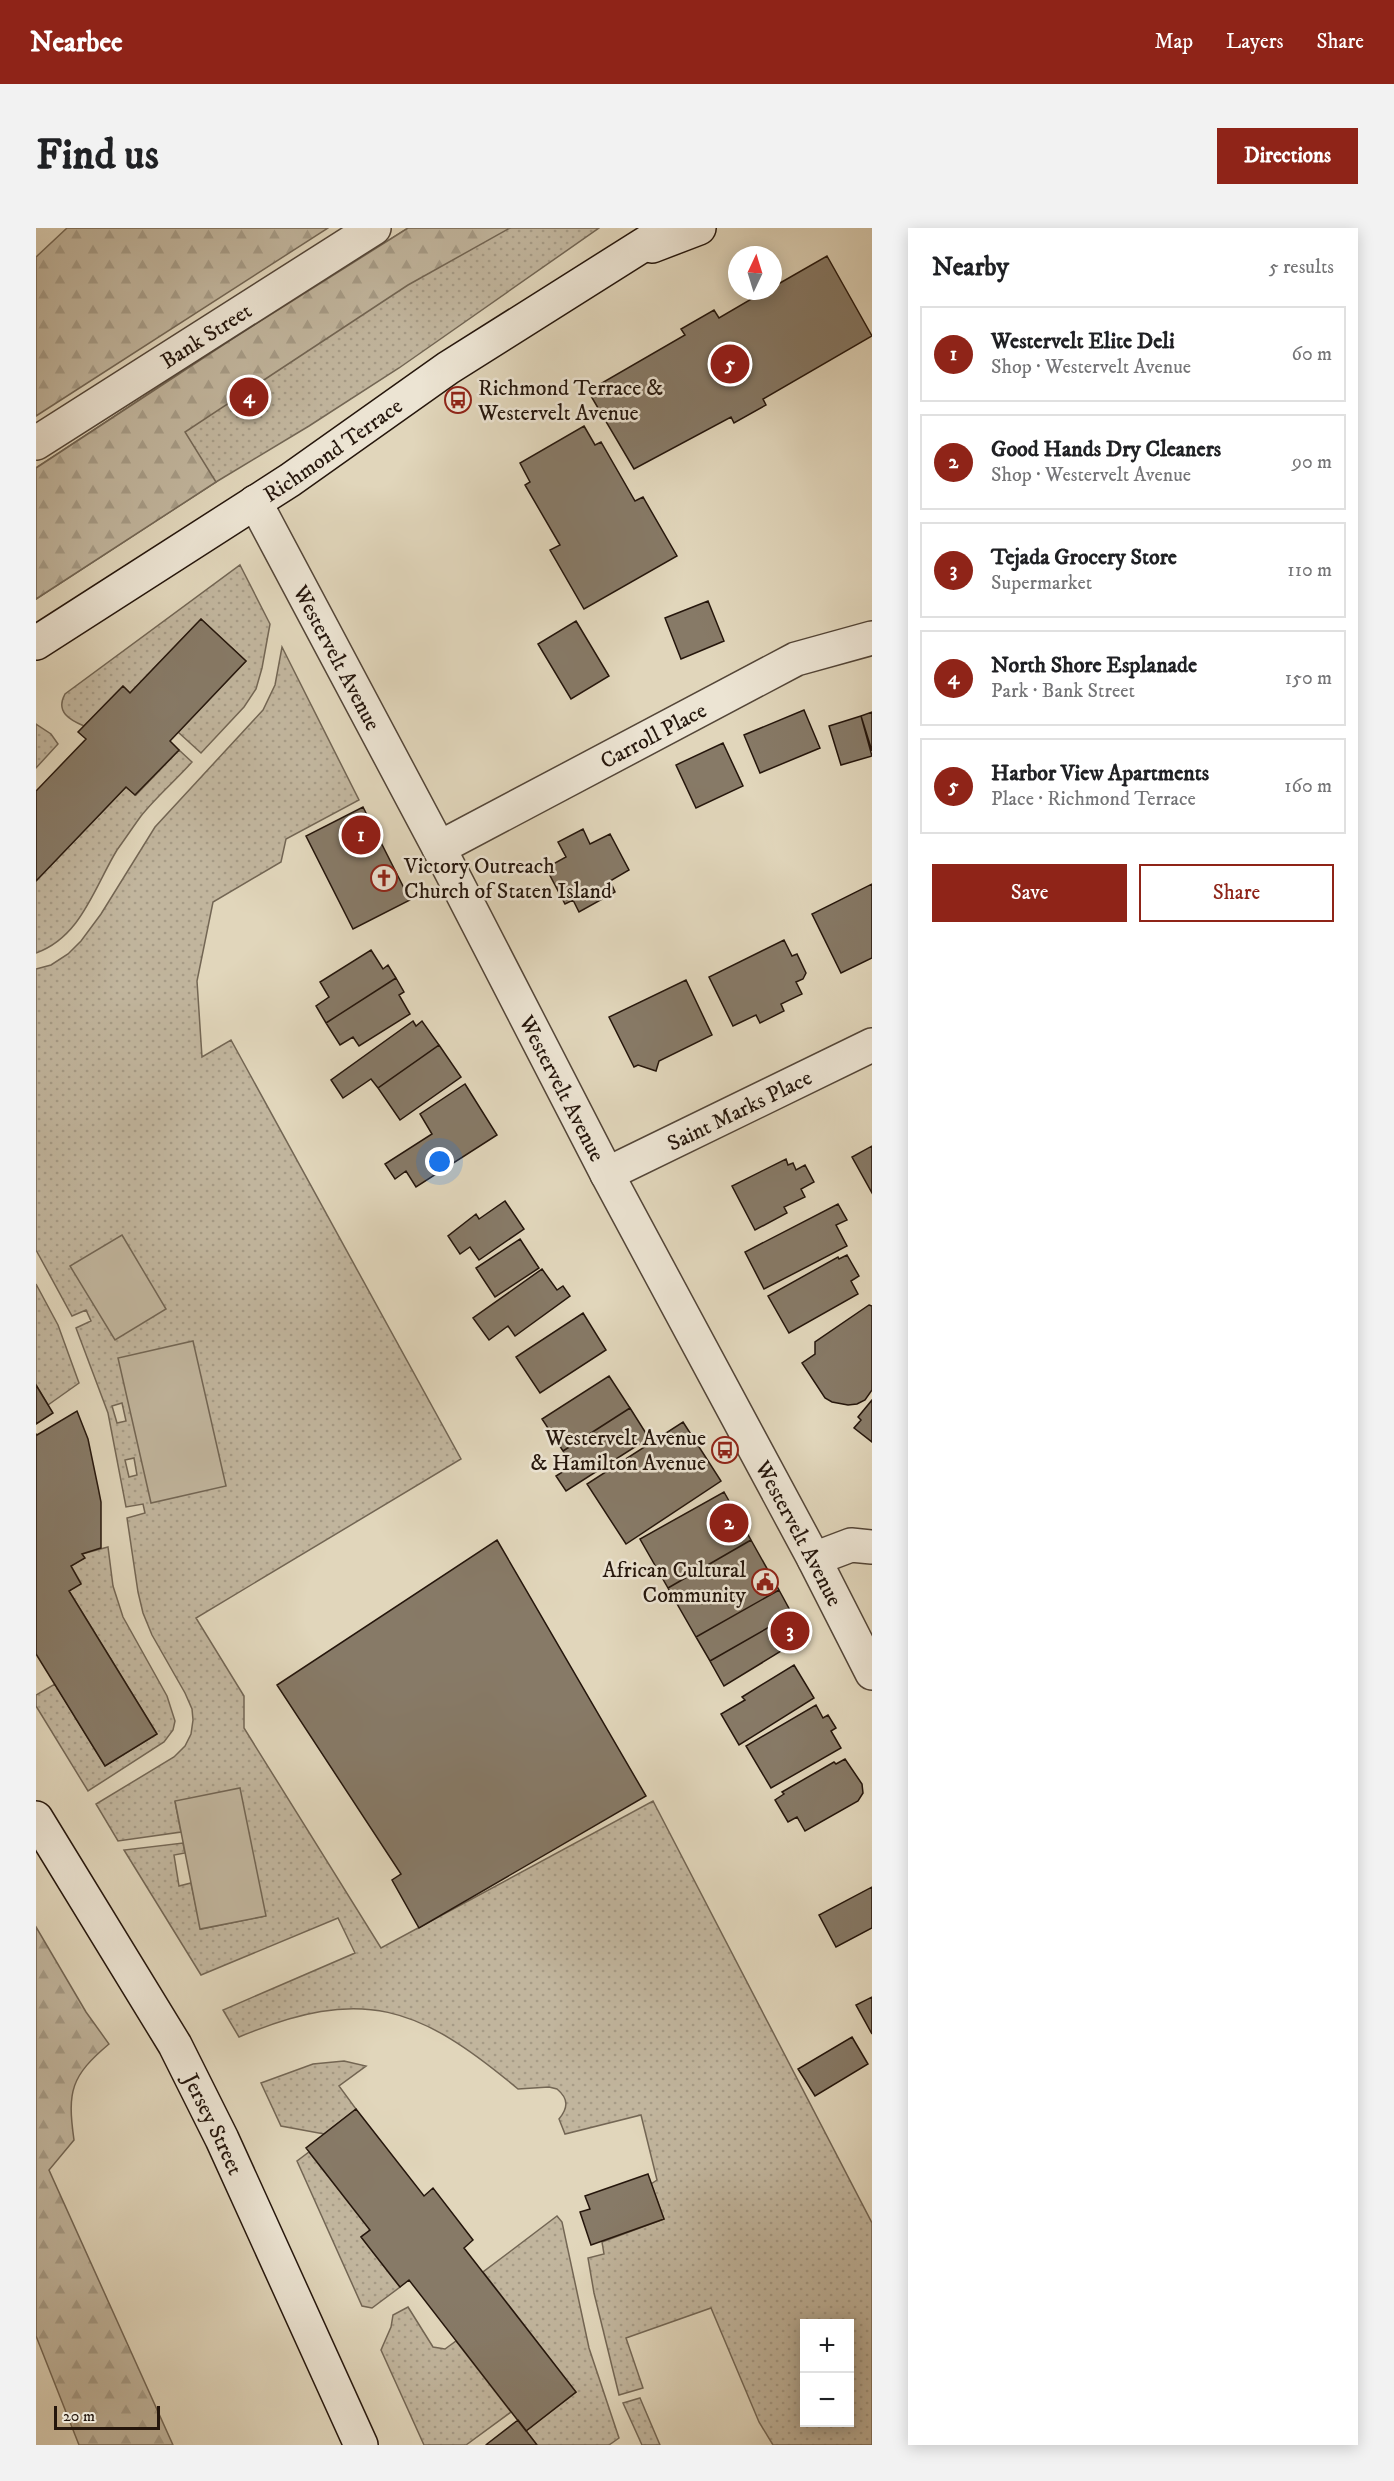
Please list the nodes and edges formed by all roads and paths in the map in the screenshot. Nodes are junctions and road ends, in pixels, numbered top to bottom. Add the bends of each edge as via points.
1 (374, 228) edge
2 (670, 228) edge
3 (699, 228) edge
4 (628, 256) junction
5 (36, 443) edge
6 (255, 502) junction
7 (872, 638) edge
8 (36, 643) edge
9 (439, 848) junction
10 (872, 1046) edge
11 (608, 1174) junction
12 (872, 1547) edge
13 (814, 1559) junction
14 (872, 1673) edge
15 (36, 1818) edge
16 (361, 2445) edge

1 - 5 street, Bank Street
2 - 4 street, Richmond Terrace
3 - 4 street, Richmond Terrace
4 - 6 street, Richmond Terrace via 447,368
6 - 8 street, Richmond Terrace
6 - 9 street, Westervelt Avenue
7 - 9 street, Carroll Place via 796,659
9 - 11 street, Westervelt Avenue
10 - 11 street, Saint Marks Place
11 - 13 street, Westervelt Avenue
12 - 13 street via 851,1545
13 - 14 street, Westervelt Avenue
15 - 16 street, Jersey Street via 175,2045 232,2160

